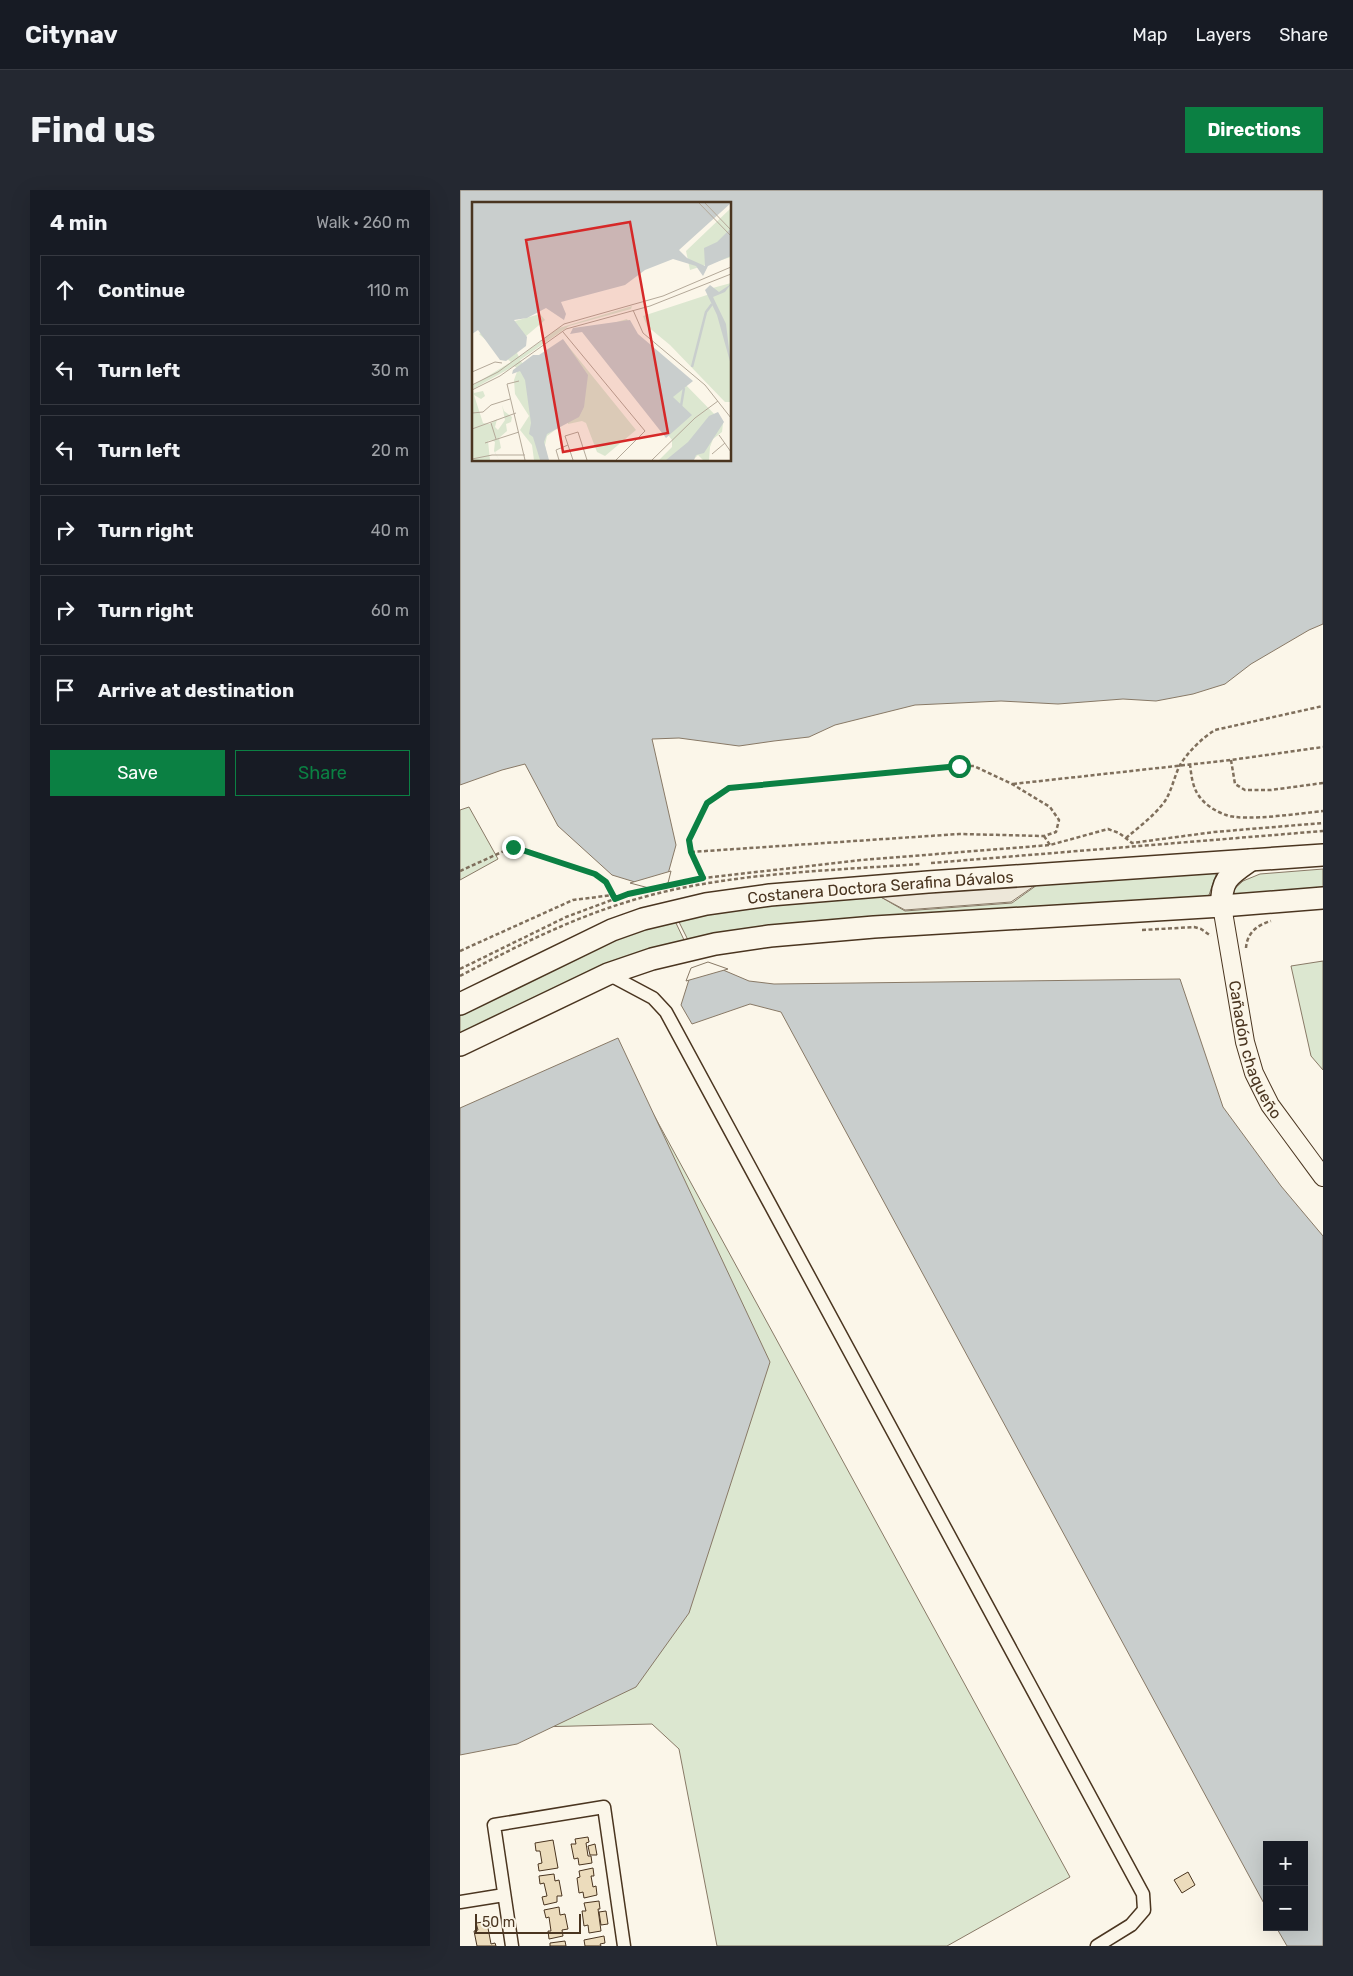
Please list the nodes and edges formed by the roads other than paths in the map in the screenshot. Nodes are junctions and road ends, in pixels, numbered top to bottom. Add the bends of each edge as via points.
1 (1323, 855) edge
2 (1251, 860) junction
3 (1323, 898) edge
4 (1222, 906) junction
5 (608, 974) junction
6 (460, 1004) edge
7 (460, 1045) edge
8 (1323, 1176) edge
9 (504, 1896) junction
10 (460, 1902) edge
11 (512, 1946) edge
12 (624, 1946) edge
13 (1097, 1946) edge

1 - 2 highway, Costanera Doctora Serafina Dávalos
2 - 4 highway via 1231,874 1224,884
2 - 6 highway, Costanera Doctora Serafina Dávalos via 928,882 770,895 706,904 612,930
3 - 4 highway
4 - 5 highway via 942,922 770,936 715,944 652,959
4 - 8 main road, Cañadón chaqueño via 1245,1042 1254,1073 1270,1106
5 - 7 highway
5 - 13 street via 653,998 666,1012 1144,1894 1144,1910 1131,1924
9 - 10 street
9 - 11 street
9 - 12 street via 494,1825 604,1807

